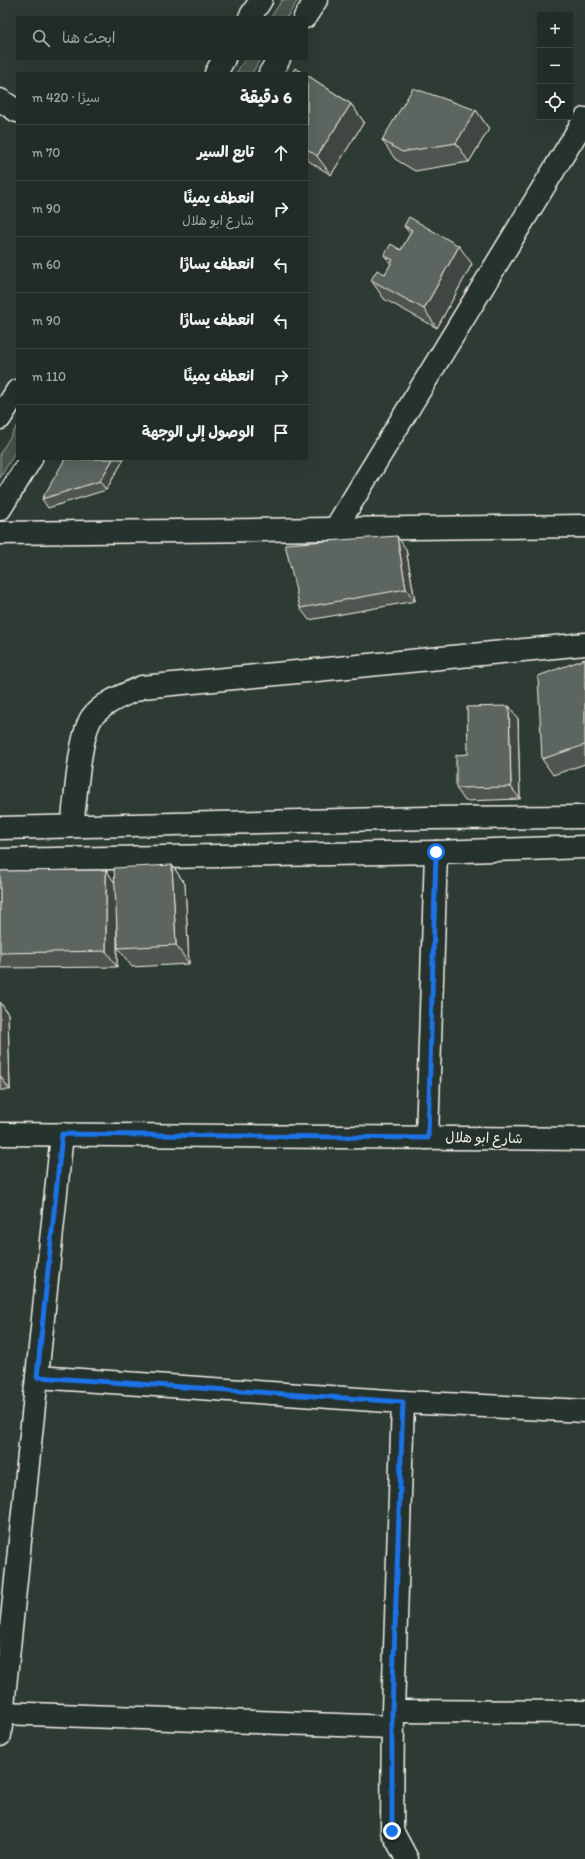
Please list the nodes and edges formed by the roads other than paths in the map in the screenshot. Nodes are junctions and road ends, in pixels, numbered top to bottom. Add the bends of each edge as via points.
1 (260, 0) edge
2 (316, 0) edge
3 (251, 16) edge
4 (306, 16) edge
5 (223, 60) edge
6 (278, 60) edge
7 (217, 72) edge
8 (271, 72) edge
9 (0, 100) edge
10 (16, 110) edge
11 (585, 119) edge
12 (579, 140) edge
13 (16, 392) edge
14 (1, 414) edge
15 (30, 460) edge
16 (0, 510) edge
17 (585, 526) edge
18 (335, 529) junction
19 (0, 533) edge
20 (585, 644) edge
21 (585, 817) edge
22 (72, 825) junction
23 (0, 828) edge
24 (585, 847) edge
25 (436, 852) junction
26 (0, 860) edge
27 (0, 1134) edge
28 (62, 1134) junction
29 (428, 1138) junction
30 (585, 1139) edge
31 (37, 1377) junction
32 (403, 1402) junction
33 (585, 1411) edge
34 (9, 1557) edge
35 (585, 1712) edge
36 (2, 1713) junction
37 (392, 1719) junction
38 (0, 1735) edge
39 (407, 1859) edge

1 - 3 street
2 - 4 street
5 - 7 street
6 - 8 street
9 - 10 street
11 - 12 street
12 - 18 street
13 - 14 street
15 - 16 street
17 - 18 street
18 - 19 street
20 - 22 street via 142,687 113,700 92,717 84,736
21 - 22 street
22 - 23 street
24 - 25 street
25 - 26 street
25 - 29 street
27 - 28 street, شارع ابو هلال
28 - 29 street, شارع ابو هلال
28 - 31 street
29 - 30 street, شارع ابو هلال
31 - 32 street
31 - 34 street
32 - 33 street
32 - 37 street
34 - 36 street
35 - 37 street
36 - 37 street
36 - 38 street
37 - 39 street via 392,1831

